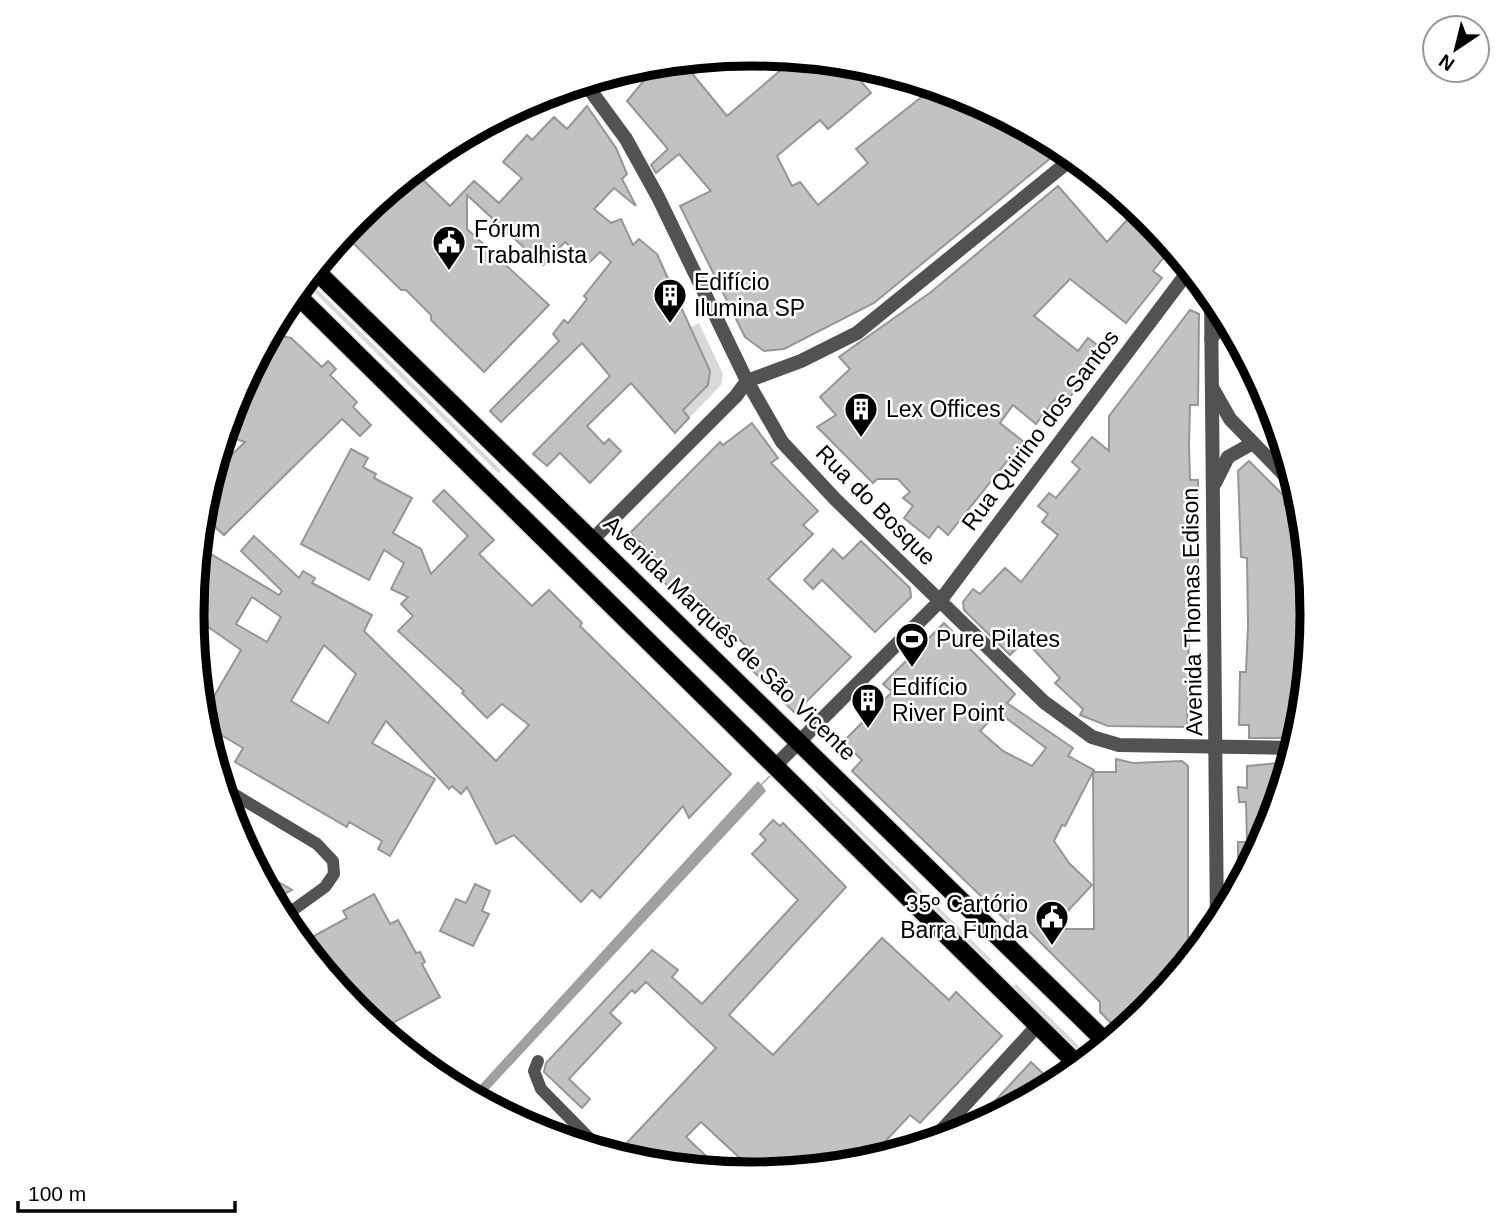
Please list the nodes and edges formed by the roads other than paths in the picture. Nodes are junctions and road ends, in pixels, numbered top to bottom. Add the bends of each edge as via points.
1 (591, 91) edge
2 (1065, 165) edge
3 (321, 277) edge
4 (1184, 277) edge
5 (303, 301) edge
6 (1210, 314) edge
7 (1219, 328) edge
8 (1209, 342) junction
9 (747, 381) junction
10 (1210, 384) junction
11 (1253, 443) junction
12 (1282, 472) edge
13 (1212, 491) junction
14 (593, 539) junction
15 (940, 601) junction
16 (800, 741) junction
17 (1217, 748) junction
18 (1284, 748) edge
19 (776, 765) junction
20 (235, 795) edge
21 (1217, 905) edge
22 (292, 911) edge
23 (1038, 1025) junction
24 (1101, 1037) edge
25 (1072, 1059) edge
26 (538, 1061) dead end
27 (944, 1128) edge
28 (588, 1137) edge

1 - 9 street, Rua do Bosque via 658,197
2 - 9 street via 857,333
3 - 14 main road, Avenida Marquês de São Vicente
4 - 15 street, Rua Quirino dos Santos
5 - 19 main road
6 - 8 street, Avenida Thomas Edison
7 - 8 street
8 - 10 street, Avenida Thomas Edison
9 - 14 street
9 - 15 street, Rua do Bosque via 782,442
10 - 11 street via 1230,419
10 - 13 street, Avenida Thomas Edison
11 - 12 street
11 - 13 street via 1228,457
13 - 17 street, Avenida Thomas Edison
14 - 16 main road, Avenida Marquês de São Vicente
15 - 16 street, Rua Quirino dos Santos
15 - 17 street, Rua do Bosque via 1044,702 1092,737 1119,746
16 - 19 street, Rua Quirino dos Santos
16 - 24 main road, Avenida Marquês de São Vicente
17 - 18 street, Rua do Bosque
17 - 21 street, Avenida Thomas Edison
19 - 23 main road
20 - 22 street via 317,844 333,861 334,874 325,887
23 - 25 main road
23 - 27 street
26 - 28 street via 534,1071 541,1088

